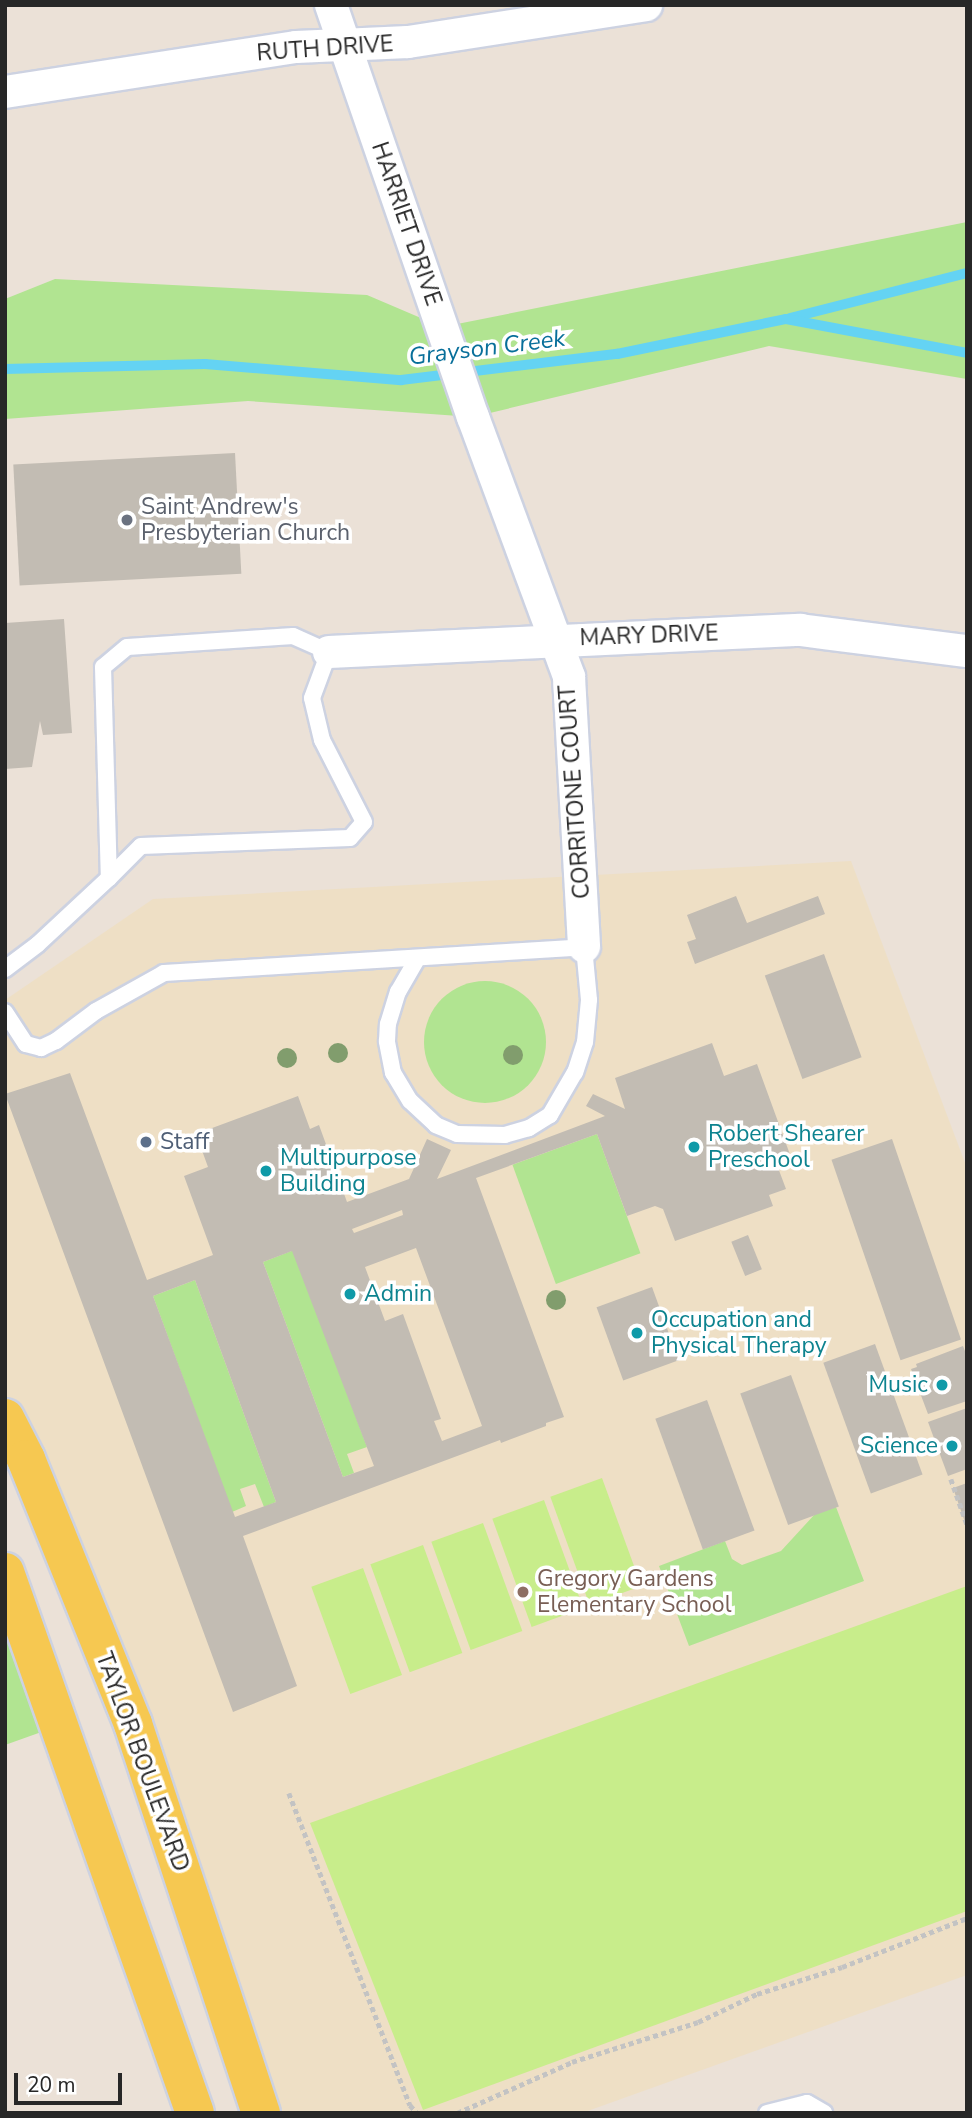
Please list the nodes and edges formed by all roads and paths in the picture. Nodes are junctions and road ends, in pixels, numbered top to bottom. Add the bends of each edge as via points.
1 (331, 5) edge
2 (646, 5) edge
3 (345, 47) junction
4 (5, 92) edge
5 (555, 640) junction
6 (967, 651) edge
7 (330, 652) junction
8 (109, 878) junction
9 (584, 947) junction
10 (418, 958) junction
11 (5, 969) edge
12 (5, 1012) edge
13 (5, 1418) edge
14 (951, 1479) dead end
15 (967, 1524) edge
16 (5, 1573) edge
17 (289, 1793) dead end
18 (967, 1918) edge
19 (195, 2113) edge
20 (261, 2113) edge
21 (417, 2113) edge
22 (457, 2113) edge
23 (767, 2113) edge
24 (824, 2113) edge

1 - 3 street, HARRIET DRIVE
2 - 3 street, RUTH DRIVE via 408,42
3 - 4 street, RUTH DRIVE via 296,47
3 - 5 street, HARRIET DRIVE
5 - 6 street, MARY DRIVE via 800,630
5 - 7 street, MARY DRIVE
5 - 9 street, CORRITONE COURT via 569,677
7 - 8 lane via 293,636 279,636 127,648 103,667
7 - 8 lane via 312,698 322,740 364,822 350,838 141,846
8 - 11 lane
9 - 10 lane
9 - 10 lane via 589,1000 575,1072 550,1115 505,1135 457,1134 436,1125 410,1101 393,1073 388,1024 398,992
10 - 12 lane via 164,973 41,1048 26,1044
13 - 20 main road, TAYLOR BOULEVARD via 26,1459 133,1724
14 - 15 path
16 - 19 main road
17 - 21 path via 410,2105
18 - 22 path via 842,1967 757,1994 698,2022 572,2062
23 - 24 lane via 807,2103

